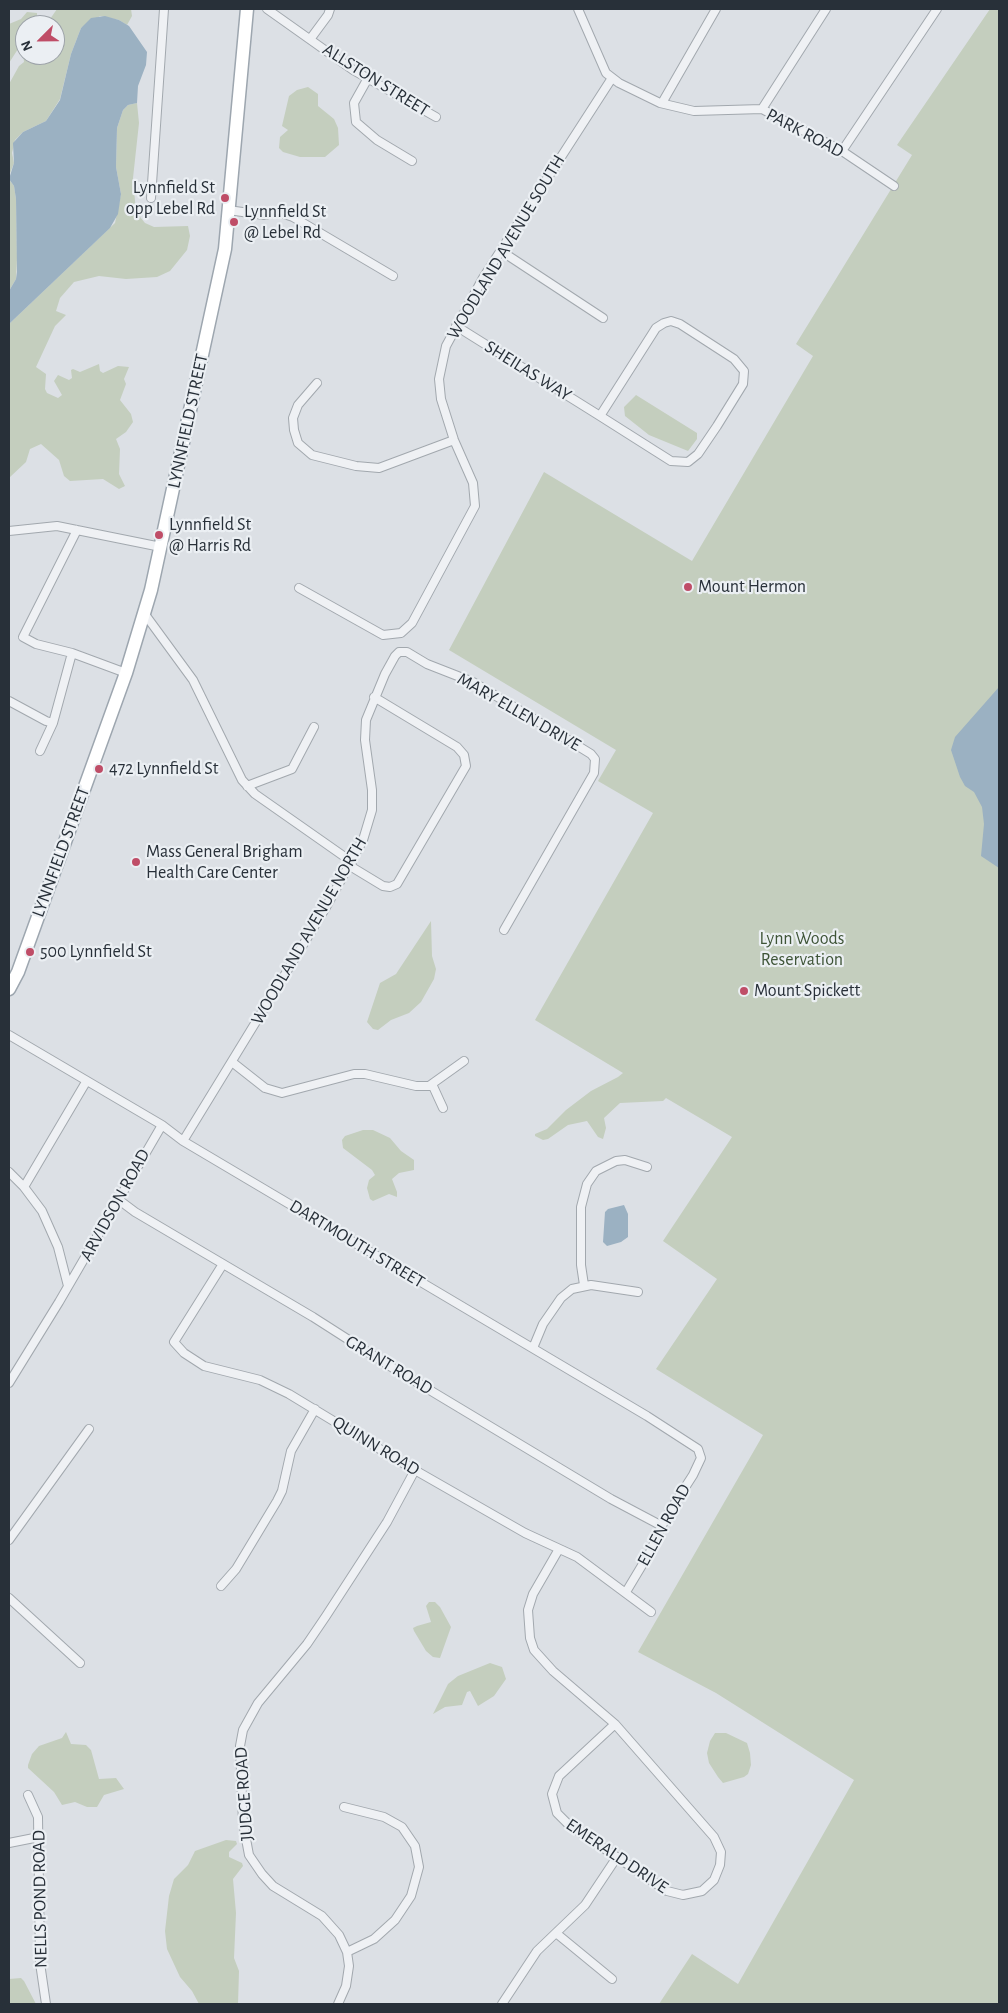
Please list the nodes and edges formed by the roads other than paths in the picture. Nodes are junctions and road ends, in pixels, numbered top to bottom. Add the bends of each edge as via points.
1 (164, 9) edge
2 (247, 9) edge
3 (267, 9) edge
4 (330, 9) edge
5 (578, 9) edge
6 (716, 9) edge
7 (826, 9) edge
8 (937, 9) edge
9 (311, 38) junction
10 (368, 78) junction
11 (612, 78) junction
12 (662, 103) junction
13 (762, 109) junction
14 (436, 118) dead end
15 (842, 151) junction
16 (412, 161) dead end
17 (894, 186) dead end
18 (150, 198) dead end
19 (228, 210) junction
20 (500, 251) junction
21 (393, 276) dead end
22 (603, 318) dead end
23 (456, 326) junction
24 (317, 382) dead end
25 (600, 416) junction
26 (454, 440) junction
27 (77, 530) junction
28 (9, 531) edge
29 (162, 547) junction
30 (299, 588) dead end
31 (144, 613) junction
32 (399, 652) joint
33 (72, 654) junction
34 (126, 673) junction
35 (374, 697) junction
36 (9, 701) edge
37 (53, 722) junction
38 (314, 727) dead end
39 (40, 751) dead end
40 (247, 786) junction
41 (351, 864) junction
42 (504, 930) dead end
43 (9, 989) edge
44 (9, 1035) edge
45 (464, 1061) dead end
46 (232, 1062) junction
47 (86, 1082) junction
48 (432, 1084) junction
49 (443, 1108) dead end
50 (162, 1125) junction
51 (183, 1141) junction
52 (647, 1167) dead end
53 (9, 1172) edge
54 (24, 1187) junction
55 (118, 1200) junction
56 (223, 1264) junction
57 (584, 1285) junction
58 (68, 1286) junction
59 (638, 1292) dead end
60 (533, 1348) junction
61 (9, 1381) edge
62 (315, 1409) junction
63 (89, 1429) dead end
64 (701, 1458) joint
65 (415, 1470) junction
66 (662, 1526) junction
67 (9, 1540) edge
68 (559, 1549) junction
69 (221, 1586) dead end
70 (626, 1592) junction
71 (9, 1598) edge
72 (651, 1612) dead end
73 (80, 1663) dead end
74 (615, 1724) junction
75 (28, 1795) dead end
76 (344, 1807) dead end
77 (39, 1837) junction
78 (9, 1843) edge
79 (618, 1858) junction
80 (556, 1933) junction
81 (347, 1952) junction
82 (612, 1979) dead end
83 (46, 2004) edge
84 (338, 2004) edge
85 (502, 2004) edge

1 - 18 street
2 - 19 main road, LYNNFIELD STREET
3 - 9 street, ALLSTON STREET
4 - 9 street
5 - 11 street via 606,73
6 - 12 street
7 - 13 street
8 - 15 street
9 - 10 street, ALLSTON STREET
10 - 14 street, ALLSTON STREET
10 - 16 street via 354,103 356,122 377,140
11 - 12 street, PARK ROAD
11 - 20 street, WOODLAND AVENUE SOUTH
12 - 13 street, PARK ROAD via 694,111
13 - 15 street, PARK ROAD
15 - 17 street, PARK ROAD
19 - 21 street via 264,215 278,212 293,217
19 - 29 main road, LYNNFIELD STREET via 225,249
20 - 22 street
20 - 23 street, WOODLAND AVENUE SOUTH
23 - 25 street, SHEILAS WAY
23 - 26 street, WOODLAND AVENUE SOUTH via 444,352 440,379 442,406
24 - 26 street via 298,405 294,418 296,439 312,455 379,468
25 - 25 street, SHEILAS WAY via 671,461 688,462 698,454 743,384 744,371 734,359 680,324 664,323 656,328
26 - 30 street, WOODLAND AVENUE SOUTH via 473,483 474,510 412,624 405,631 393,636 371,631
27 - 28 street via 57,526
27 - 29 street
27 - 33 street via 23,637
29 - 31 main road, LYNNFIELD STREET
31 - 34 main road, LYNNFIELD STREET
31 - 40 street via 193,680 237,773
32 - 35 street, WOODLAND AVENUE NORTH
32 - 42 street, MARY ELLEN DRIVE via 407,652 442,671 465,678 591,754 594,760 594,772
33 - 34 street
33 - 37 street
34 - 43 main road, LYNNFIELD STREET via 18,972
35 - 41 street, WOODLAND AVENUE NORTH via 366,720 365,740 372,810 365,836
35 - 41 street via 460,749 466,766 397,884 383,886
36 - 37 street
37 - 39 street
38 - 40 street via 292,769
40 - 41 street
41 - 46 street, WOODLAND AVENUE NORTH
44 - 47 street, DARTMOUTH STREET
45 - 48 street
46 - 48 street via 265,1088 282,1093 354,1074 416,1086
46 - 51 street, WOODLAND AVENUE NORTH
47 - 50 street, DARTMOUTH STREET
47 - 54 street
48 - 49 street
50 - 51 street, DARTMOUTH STREET
50 - 55 street, ARVIDSON ROAD
51 - 60 street, DARTMOUTH STREET
52 - 57 street via 625,1160 616,1161 596,1171 586,1184 581,1206
53 - 54 street
54 - 58 street via 42,1211 58,1247
55 - 56 street, GRANT ROAD
55 - 58 street, ARVIDSON ROAD
56 - 62 street, QUINN ROAD via 174,1342 204,1366 260,1380
56 - 66 street, GRANT ROAD via 611,1499
57 - 59 street
57 - 60 street via 561,1298 543,1324
58 - 61 street, ARVIDSON ROAD
60 - 64 street, DARTMOUTH STREET via 682,1438 698,1449
62 - 65 street, QUINN ROAD
62 - 69 street via 290,1451 277,1501 236,1569
63 - 67 street
64 - 66 street, ELLEN ROAD
65 - 68 street, QUINN ROAD
65 - 81 street, JUDGE ROAD via 387,1522 326,1616 258,1703 243,1730 240,1746 243,1823 250,1855 273,1886 328,1922
66 - 70 street, ELLEN ROAD
68 - 70 street, QUINN ROAD
68 - 74 street, EMERALD DRIVE via 533,1594 528,1610 530,1638 540,1659
70 - 72 street, QUINN ROAD
71 - 73 street
74 - 79 street, EMERALD DRIVE via 561,1773 554,1784 552,1798 564,1822
74 - 79 street, EMERALD DRIVE via 712,1834 719,1846 721,1859 719,1872 710,1885 696,1894 683,1895 667,1891
75 - 77 street, NELLS POND ROAD via 38,1813
76 - 81 street via 384,1817 402,1827 415,1846 419,1867 411,1896 395,1920 374,1939
77 - 78 street
77 - 83 street, NELLS POND ROAD via 40,1963
79 - 80 street via 585,1905
80 - 82 street
80 - 85 street via 537,1951
81 - 84 street, JUDGE ROAD via 347,1980

